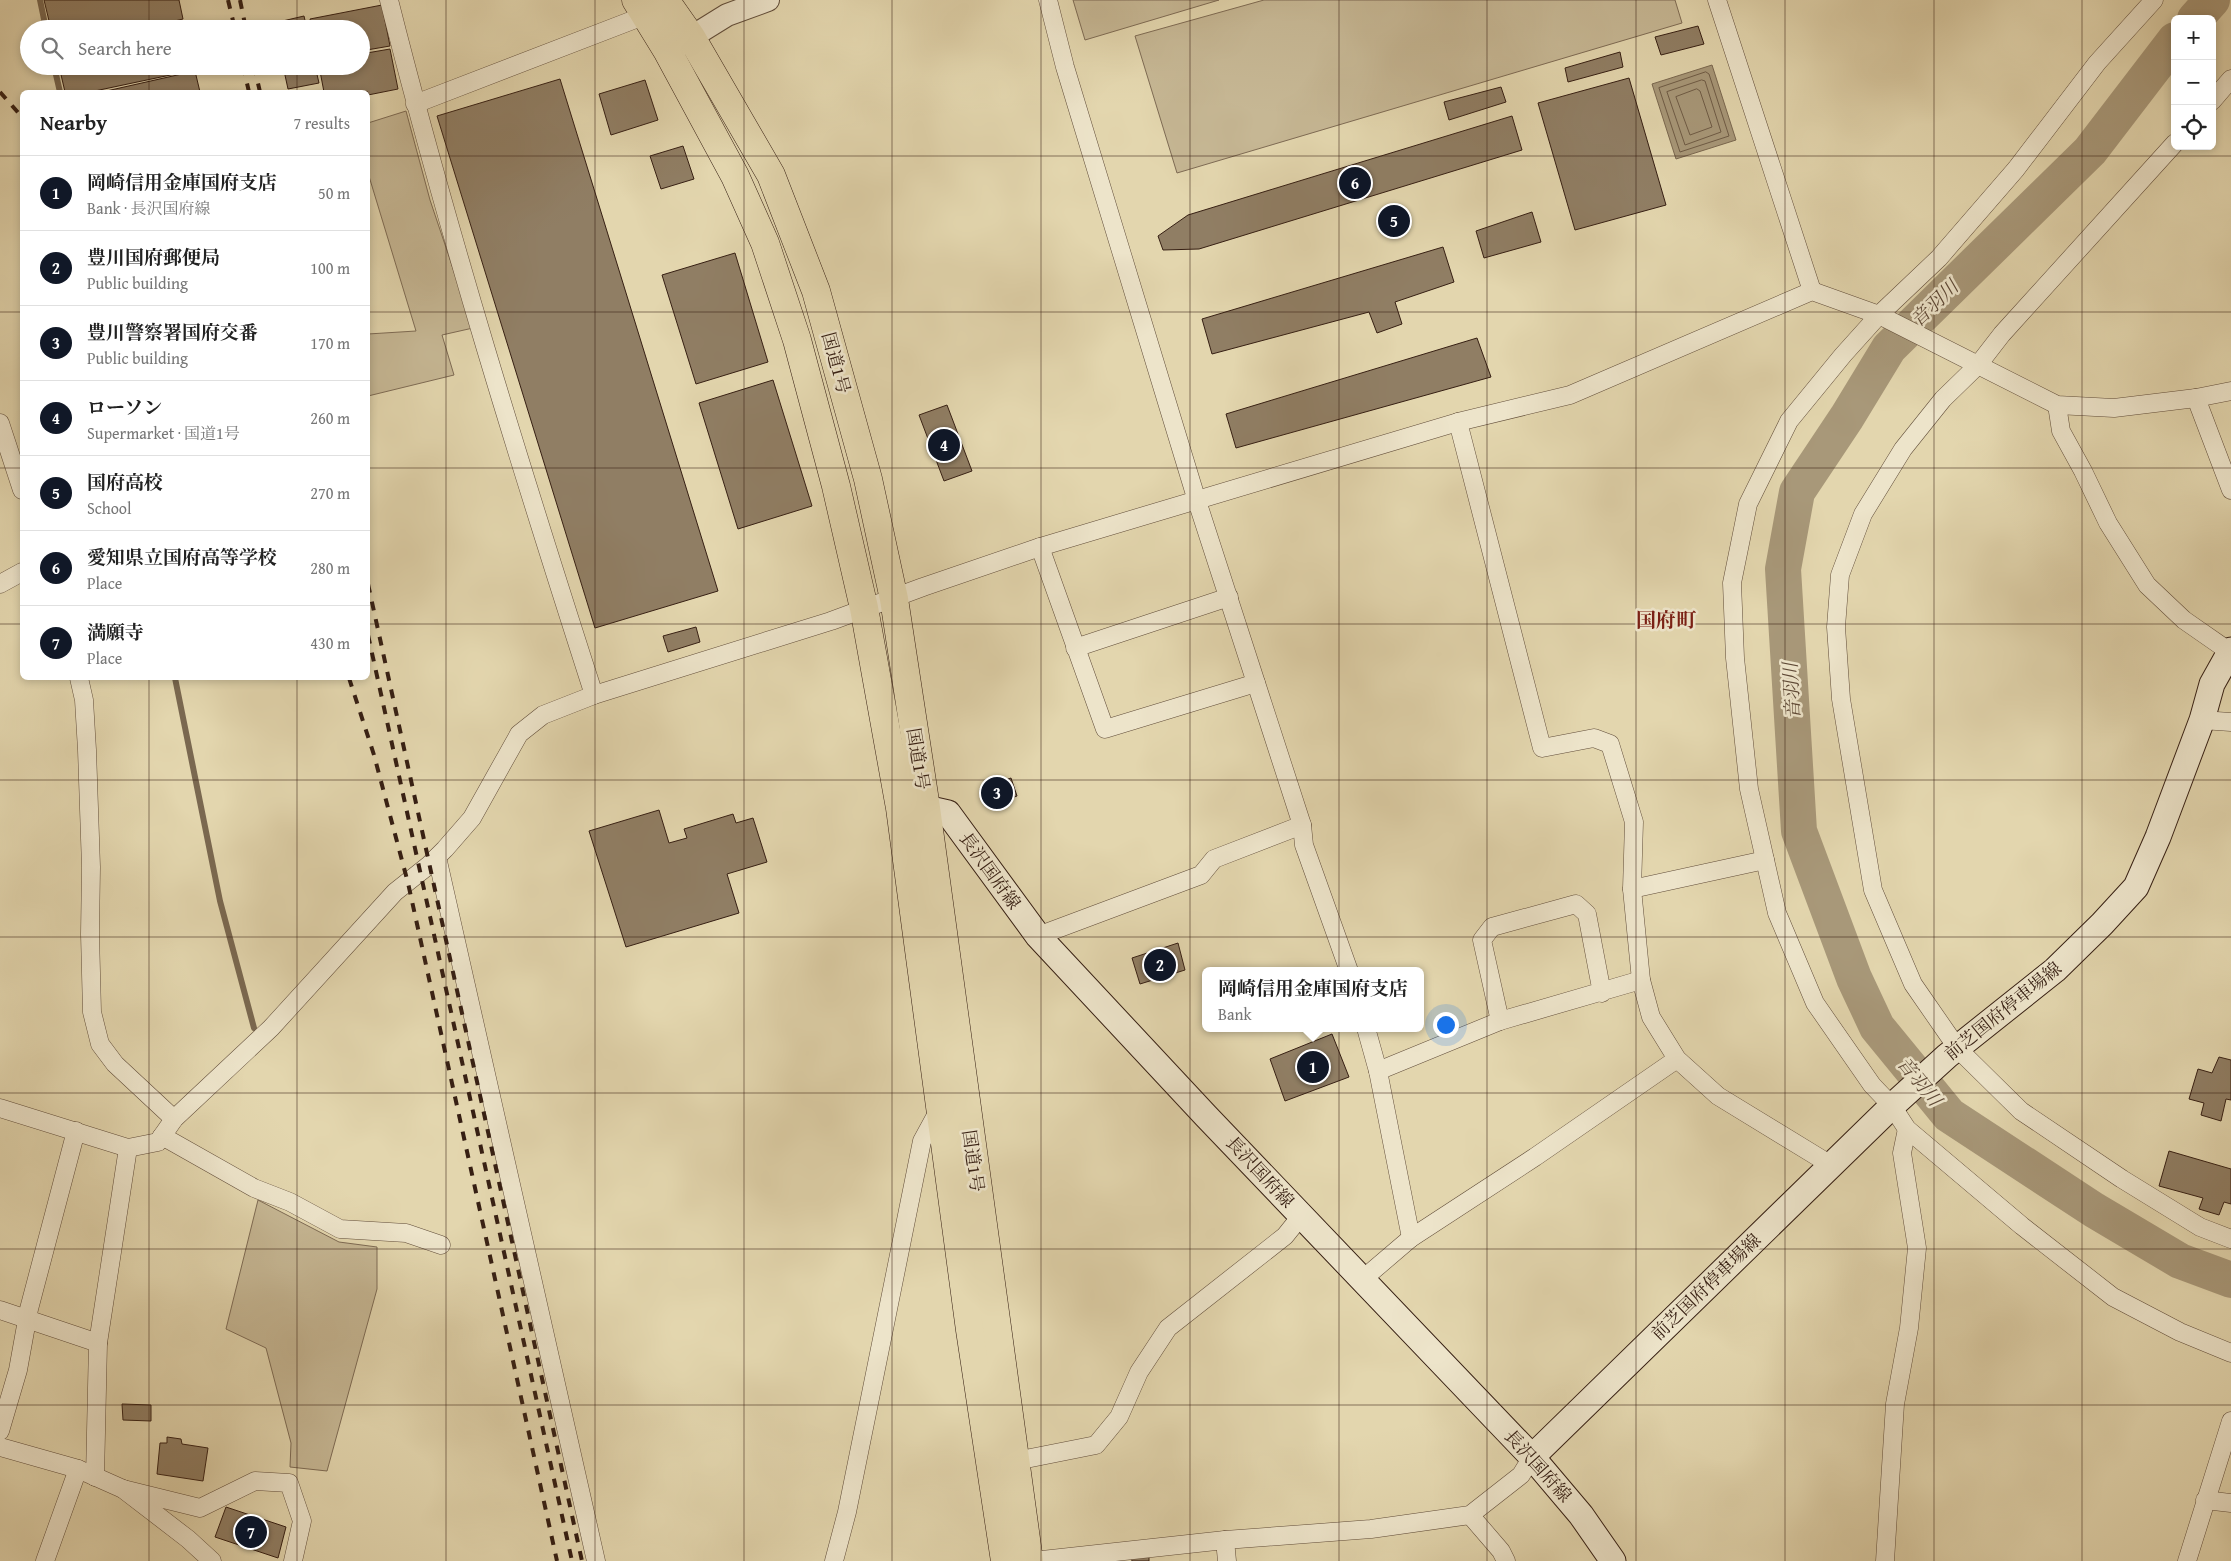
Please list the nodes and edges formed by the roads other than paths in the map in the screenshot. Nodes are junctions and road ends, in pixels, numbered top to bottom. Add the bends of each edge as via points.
1 (389, 0) edge
2 (768, 0) edge
3 (1048, 0) edge
4 (1717, 0) edge
5 (2154, 0) edge
6 (649, 5) edge
7 (691, 37) junction
8 (668, 52) junction
9 (2231, 79) edge
10 (2216, 96) edge
11 (415, 104) junction
12 (2171, 147) edge
13 (1812, 291) junction
14 (1885, 318) junction
15 (1973, 363) junction
16 (2231, 390) edge
17 (2196, 398) junction
18 (2057, 405) junction
19 (1458, 422) junction
20 (0, 423) edge
21 (20, 484) edge
22 (2231, 490) edge
23 (1197, 502) junction
24 (1040, 547) junction
25 (20, 573) edge
26 (0, 584) edge
27 (1229, 597) junction
28 (894, 599) junction
29 (864, 608) junction
30 (1075, 648) junction
31 (2230, 651) edge
32 (79, 680) edge
33 (1256, 683) junction
34 (594, 695) junction
35 (2202, 720) junction
36 (2231, 722) edge
37 (913, 808) junction
38 (1302, 825) junction
39 (437, 857) junction
40 (1765, 860) junction
41 (1632, 889) junction
42 (1038, 936) junction
43 (1348, 967) edge
44 (1641, 980) junction
45 (1602, 993) junction
46 (1500, 1021) junction
47 (1367, 1032) edge
48 (1952, 1053) junction
49 (1677, 1059) junction
50 (1378, 1070) junction
51 (1892, 1106) junction
52 (0, 1108) edge
53 (941, 1108) junction
54 (174, 1119) junction
55 (1907, 1129) junction
56 (76, 1131) junction
57 (162, 1136) junction
58 (128, 1148) junction
59 (1831, 1164) junction
60 (1301, 1216) junction
61 (1411, 1238) junction
62 (2231, 1239) edge
63 (441, 1245) dead end
64 (1363, 1279) junction
65 (0, 1310) edge
66 (27, 1319) junction
67 (98, 1342) junction
68 (2231, 1353) edge
69 (2231, 1421) edge
70 (0, 1431) edge
71 (0, 1447) edge
72 (1532, 1456) junction
73 (1016, 1461) junction
74 (78, 1468) junction
75 (95, 1477) junction
76 (123, 1489) junction
77 (2206, 1500) junction
78 (2231, 1503) edge
79 (1470, 1515) junction
80 (1225, 1540) junction
81 (45, 1561) edge
82 (212, 1561) edge
83 (293, 1561) edge
84 (596, 1561) edge
85 (834, 1561) edge
86 (1005, 1561) edge
87 (1029, 1561) edge
88 (1033, 1561) edge
89 (1227, 1561) edge
90 (1506, 1561) edge
91 (1613, 1561) edge
92 (1885, 1561) edge
93 (2187, 1561) edge

1 - 11 street
2 - 7 street via 728,15
3 - 23 street via 1065,67
4 - 13 street
5 - 14 street via 2097,63 2010,177
6 - 7 highway, 国道1号
6 - 8 highway, 国道1号
6 - 11 street
7 - 8 street
7 - 28 highway, 国道1号 via 771,175 816,291 868,479
8 - 29 highway, 国道1号 via 735,176 765,244 800,349
9 - 10 street
11 - 34 street via 538,522
12 - 15 street
13 - 14 street
13 - 19 street via 1570,394
14 - 15 street
14 - 40 street via 1843,355 1789,421 1748,504 1732,583 1735,658 1749,789
15 - 18 street
15 - 48 street via 1903,449 1862,514 1840,574 1836,628 1841,699 1873,890 1913,984
16 - 17 street
17 - 18 street via 2114,408
17 - 22 street
18 - 31 street via 2061,431 2108,523 2147,585 2184,620
19 - 23 street
19 - 41 street via 1542,748 1594,738 1610,744 1634,822
20 - 21 street
23 - 24 street
23 - 27 street
24 - 28 street
24 - 30 street
25 - 26 street
27 - 30 street
27 - 33 street
28 - 29 street
28 - 37 highway, 国道1号
29 - 34 street
29 - 37 highway, 国道1号
30 - 33 street via 1105,729
31 - 35 main road, 前芝国府停車場線 via 2212,684
32 - 54 street via 87,750 92,1012 100,1044 115,1064
33 - 38 street
34 - 39 street via 544,715 519,734 472,818
35 - 36 street
35 - 48 main road, 前芝国府停車場線 via 2136,887 2055,970
37 - 42 main road, 長沢国府線 via 948,813
37 - 53 highway, 国道1号
37 - 73 highway, 国道1号
38 - 42 street via 1214,859 1201,875
38 - 43 street via 1304,845
39 - 54 street via 395,892 271,1028
39 - 84 street
40 - 41 street
40 - 51 street via 1776,913 1815,1003 1872,1085
41 - 44 street
42 - 60 main road, 長沢国府線
44 - 45 street
44 - 49 street via 1651,1017
45 - 46 street
45 - 46 street via 1587,914 1576,904 1492,927 1482,940
46 - 50 street
47 - 50 street
48 - 51 main road, 前芝国府停車場線
48 - 62 street via 2022,1111 2122,1179 2200,1227
49 - 59 street via 1718,1096
49 - 61 street
50 - 61 street
51 - 55 street
51 - 59 main road, 前芝国府停車場線
52 - 56 street
53 - 85 street via 922,1141 847,1512
53 - 86 highway, 国道1号
54 - 57 street
55 - 68 street via 2113,1297 2180,1332
55 - 92 street via 1902,1153 1917,1248 1909,1328 1895,1404
56 - 58 street
56 - 66 street
57 - 58 street via 158,1142
57 - 63 street via 254,1188 290,1202 340,1229 406,1233
58 - 67 street
59 - 72 main road, 前芝国府停車場線
60 - 64 main road, 長沢国府線
60 - 73 street via 1285,1236 1168,1328 1139,1372 1119,1417 1096,1445
61 - 64 street
64 - 72 main road, 長沢国府線
65 - 66 street
66 - 67 street
66 - 70 street via 18,1370
67 - 75 street
69 - 77 street
71 - 74 street
72 - 79 street via 1521,1476
72 - 91 main road, 長沢国府線 via 1581,1515
73 - 87 highway, 国道1号
74 - 75 street
74 - 81 street
75 - 76 street
76 - 82 street
76 - 83 street via 200,1508 255,1480 288,1483 302,1521
77 - 78 street
77 - 93 street
79 - 80 street via 1371,1529
79 - 90 street
80 - 88 street
80 - 89 street

